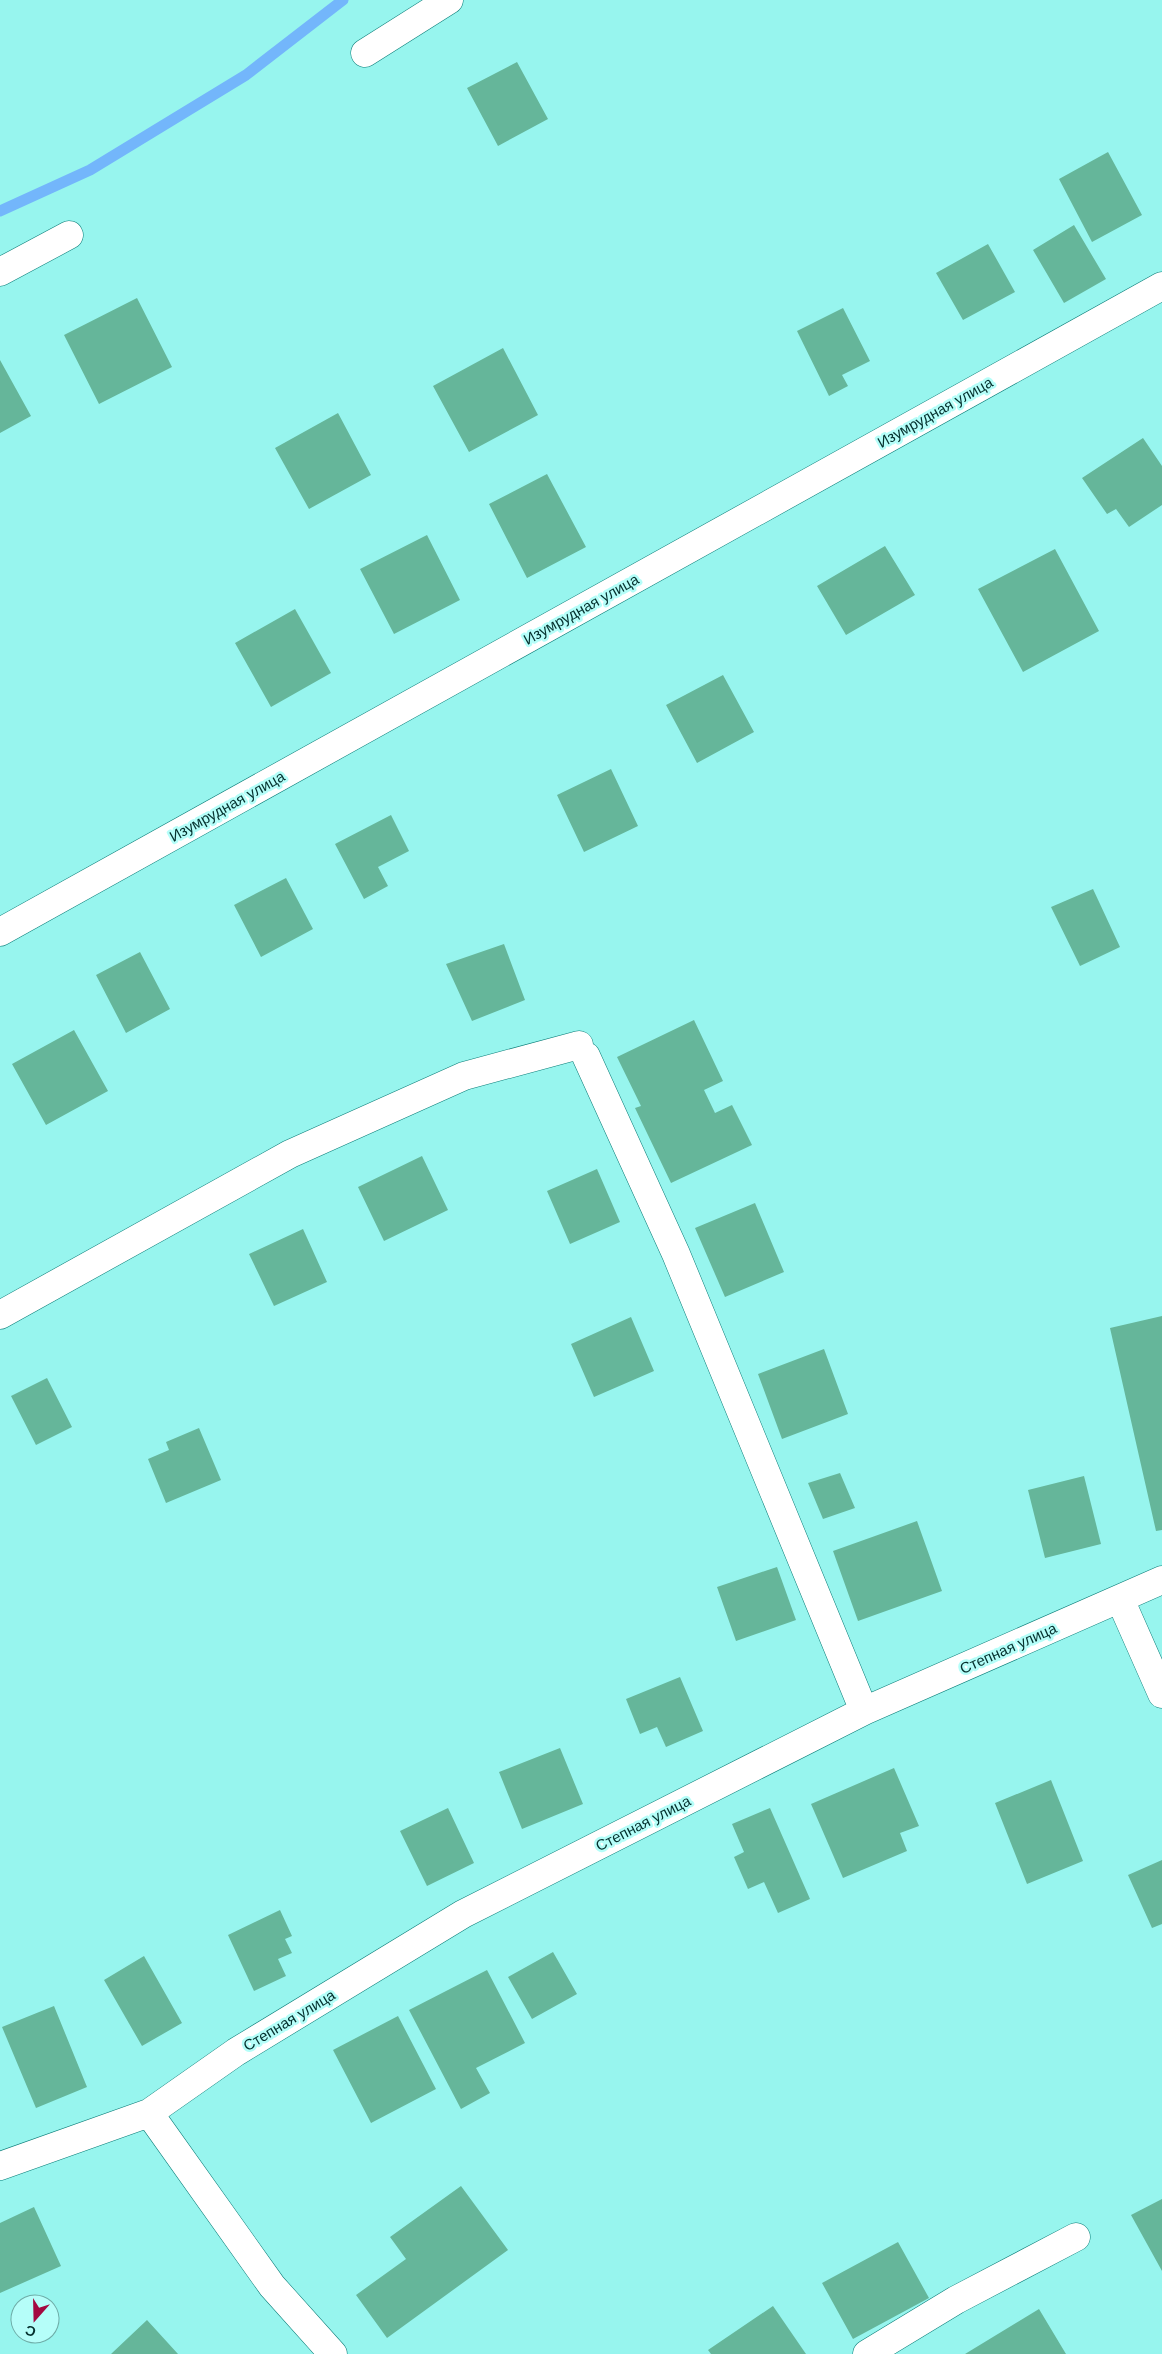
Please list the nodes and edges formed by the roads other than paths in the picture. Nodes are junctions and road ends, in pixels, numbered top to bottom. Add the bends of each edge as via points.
1 (449, 0) edge
2 (365, 53) dead end
3 (69, 235) dead end
4 (0, 272) edge
5 (1162, 286) edge
6 (0, 932) edge
7 (0, 1314) edge
8 (1162, 1580) edge
9 (1120, 1598) junction
10 (1162, 1694) edge
11 (864, 1711) junction
12 (149, 2113) junction
13 (0, 2166) edge
14 (1076, 2237) dead end
15 (333, 2354) edge
16 (868, 2354) edge

1 - 2 street
3 - 4 street
5 - 6 street, Изумрудная улица
7 - 11 street via 290,1154 464,1076 582,1050 676,1254
8 - 9 street, Степная улица
9 - 10 street
9 - 11 street, Степная улица
11 - 12 street, Степная улица via 463,1914 236,2052
12 - 13 street, Степная улица
12 - 15 street via 272,2286
14 - 16 street via 956,2300

